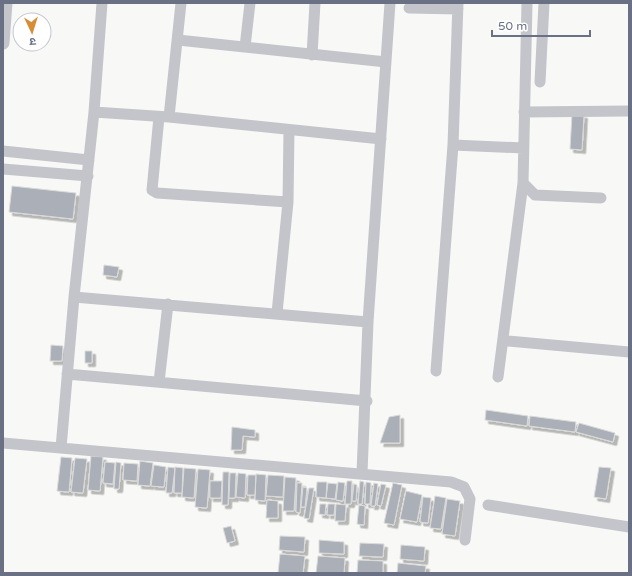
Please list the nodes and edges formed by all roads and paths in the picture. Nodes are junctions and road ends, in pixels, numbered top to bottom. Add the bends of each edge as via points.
1 (6, 3) edge
2 (102, 3) edge
3 (181, 3) edge
4 (250, 3) edge
5 (315, 3) edge
6 (390, 3) edge
7 (527, 3) edge
8 (544, 3) edge
9 (458, 6) edge
10 (409, 8) dead end
11 (178, 40) junction
12 (3, 43) edge
13 (245, 47) junction
14 (312, 55) junction
15 (386, 62) junction
16 (540, 82) dead end
17 (94, 112) junction
18 (524, 112) junction
19 (629, 112) edge
20 (164, 117) junction
21 (289, 130) junction
22 (381, 139) junction
23 (453, 145) junction
24 (523, 148) junction
25 (3, 151) edge
26 (89, 160) junction
27 (3, 168) edge
28 (88, 176) junction
29 (522, 183) junction
30 (601, 198) dead end
31 (288, 202) junction
32 (74, 297) junction
33 (168, 304) junction
34 (277, 313) junction
35 (368, 322) junction
36 (508, 341) dead end
37 (629, 352) edge
38 (436, 372) dead end
39 (68, 374) junction
40 (498, 377) dead end
41 (159, 382) junction
42 (366, 401) junction
43 (3, 443) edge
44 (61, 448) junction
45 (362, 473) junction
46 (488, 505) dead end
47 (629, 527) edge
48 (465, 540) dead end

1 - 12 street
2 - 17 street
3 - 11 street
4 - 13 street
5 - 14 street
6 - 15 street
7 - 18 street
8 - 16 street
9 - 10 street
9 - 23 street
11 - 13 street
11 - 20 street
13 - 14 street
14 - 15 street
15 - 22 street
17 - 20 street
17 - 26 street
18 - 19 street
18 - 24 street
20 - 21 street
20 - 31 street via 152,190
21 - 22 street
21 - 31 street
22 - 35 street
23 - 24 street
23 - 38 street
24 - 29 street
25 - 26 street
26 - 28 street
27 - 28 street
28 - 32 street
29 - 30 street via 535,195
29 - 40 street
31 - 34 street
32 - 33 street
32 - 39 street
33 - 34 street
33 - 41 street
34 - 35 street
35 - 42 street
36 - 37 street
39 - 41 street
39 - 44 street
41 - 42 street
42 - 45 street
43 - 44 street
44 - 45 street
45 - 48 street via 451,482 464,487 470,499
46 - 47 street

